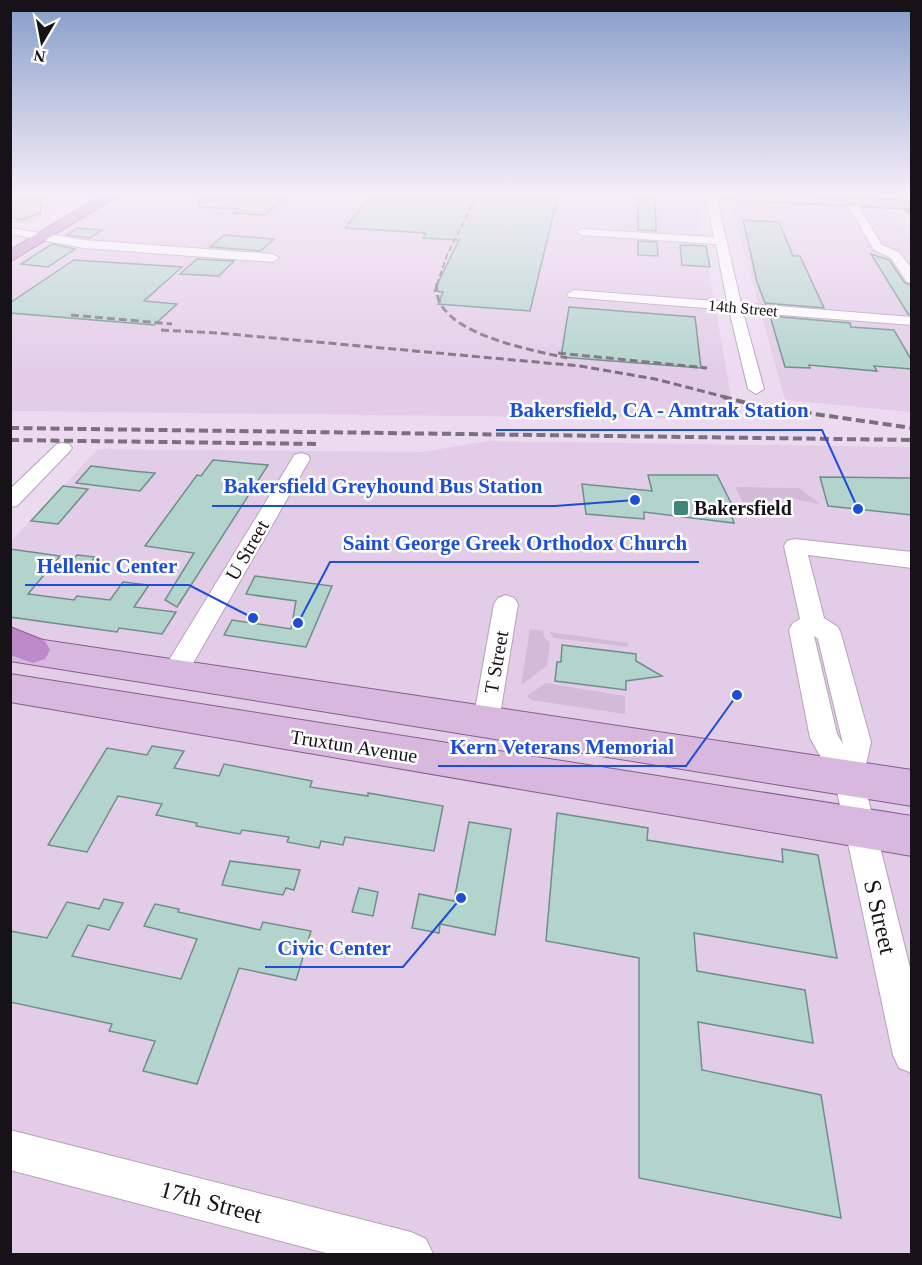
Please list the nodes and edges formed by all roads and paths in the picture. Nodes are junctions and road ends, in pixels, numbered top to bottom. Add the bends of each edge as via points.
1 (219, 254) edge
2 (725, 254) edge
3 (893, 254) edge
4 (273, 258) dead end
5 (912, 279) edge
6 (574, 294) dead end
7 (735, 307) junction
8 (912, 321) edge
9 (756, 389) dead end
10 (63, 448) dead end
11 (301, 459) dead end
12 (10, 501) edge
13 (912, 560) edge
14 (506, 604) dead end
15 (16, 648) edge
16 (175, 672) junction
17 (10, 688) edge
18 (486, 721) junction
19 (849, 778) junction
20 (912, 788) edge
21 (861, 828) junction
22 (912, 836) edge
23 (912, 1055) edge
24 (10, 1150) edge
25 (411, 1254) edge

1 - 4 street
2 - 7 street
3 - 5 street
6 - 7 street, 14th Street
7 - 8 street, 14th Street
7 - 9 street
10 - 12 street
11 - 16 street, U Street
13 - 19 street, S Street via 795,546 813,623 801,630 824,738
14 - 18 street, T Street
15 - 16 main road
16 - 18 main road
17 - 21 main road, Truxtun Avenue
18 - 19 main road
19 - 20 main road
19 - 21 street, S Street
21 - 22 main road, Truxtun Avenue
21 - 23 street, S Street
24 - 25 street, 17th Street

